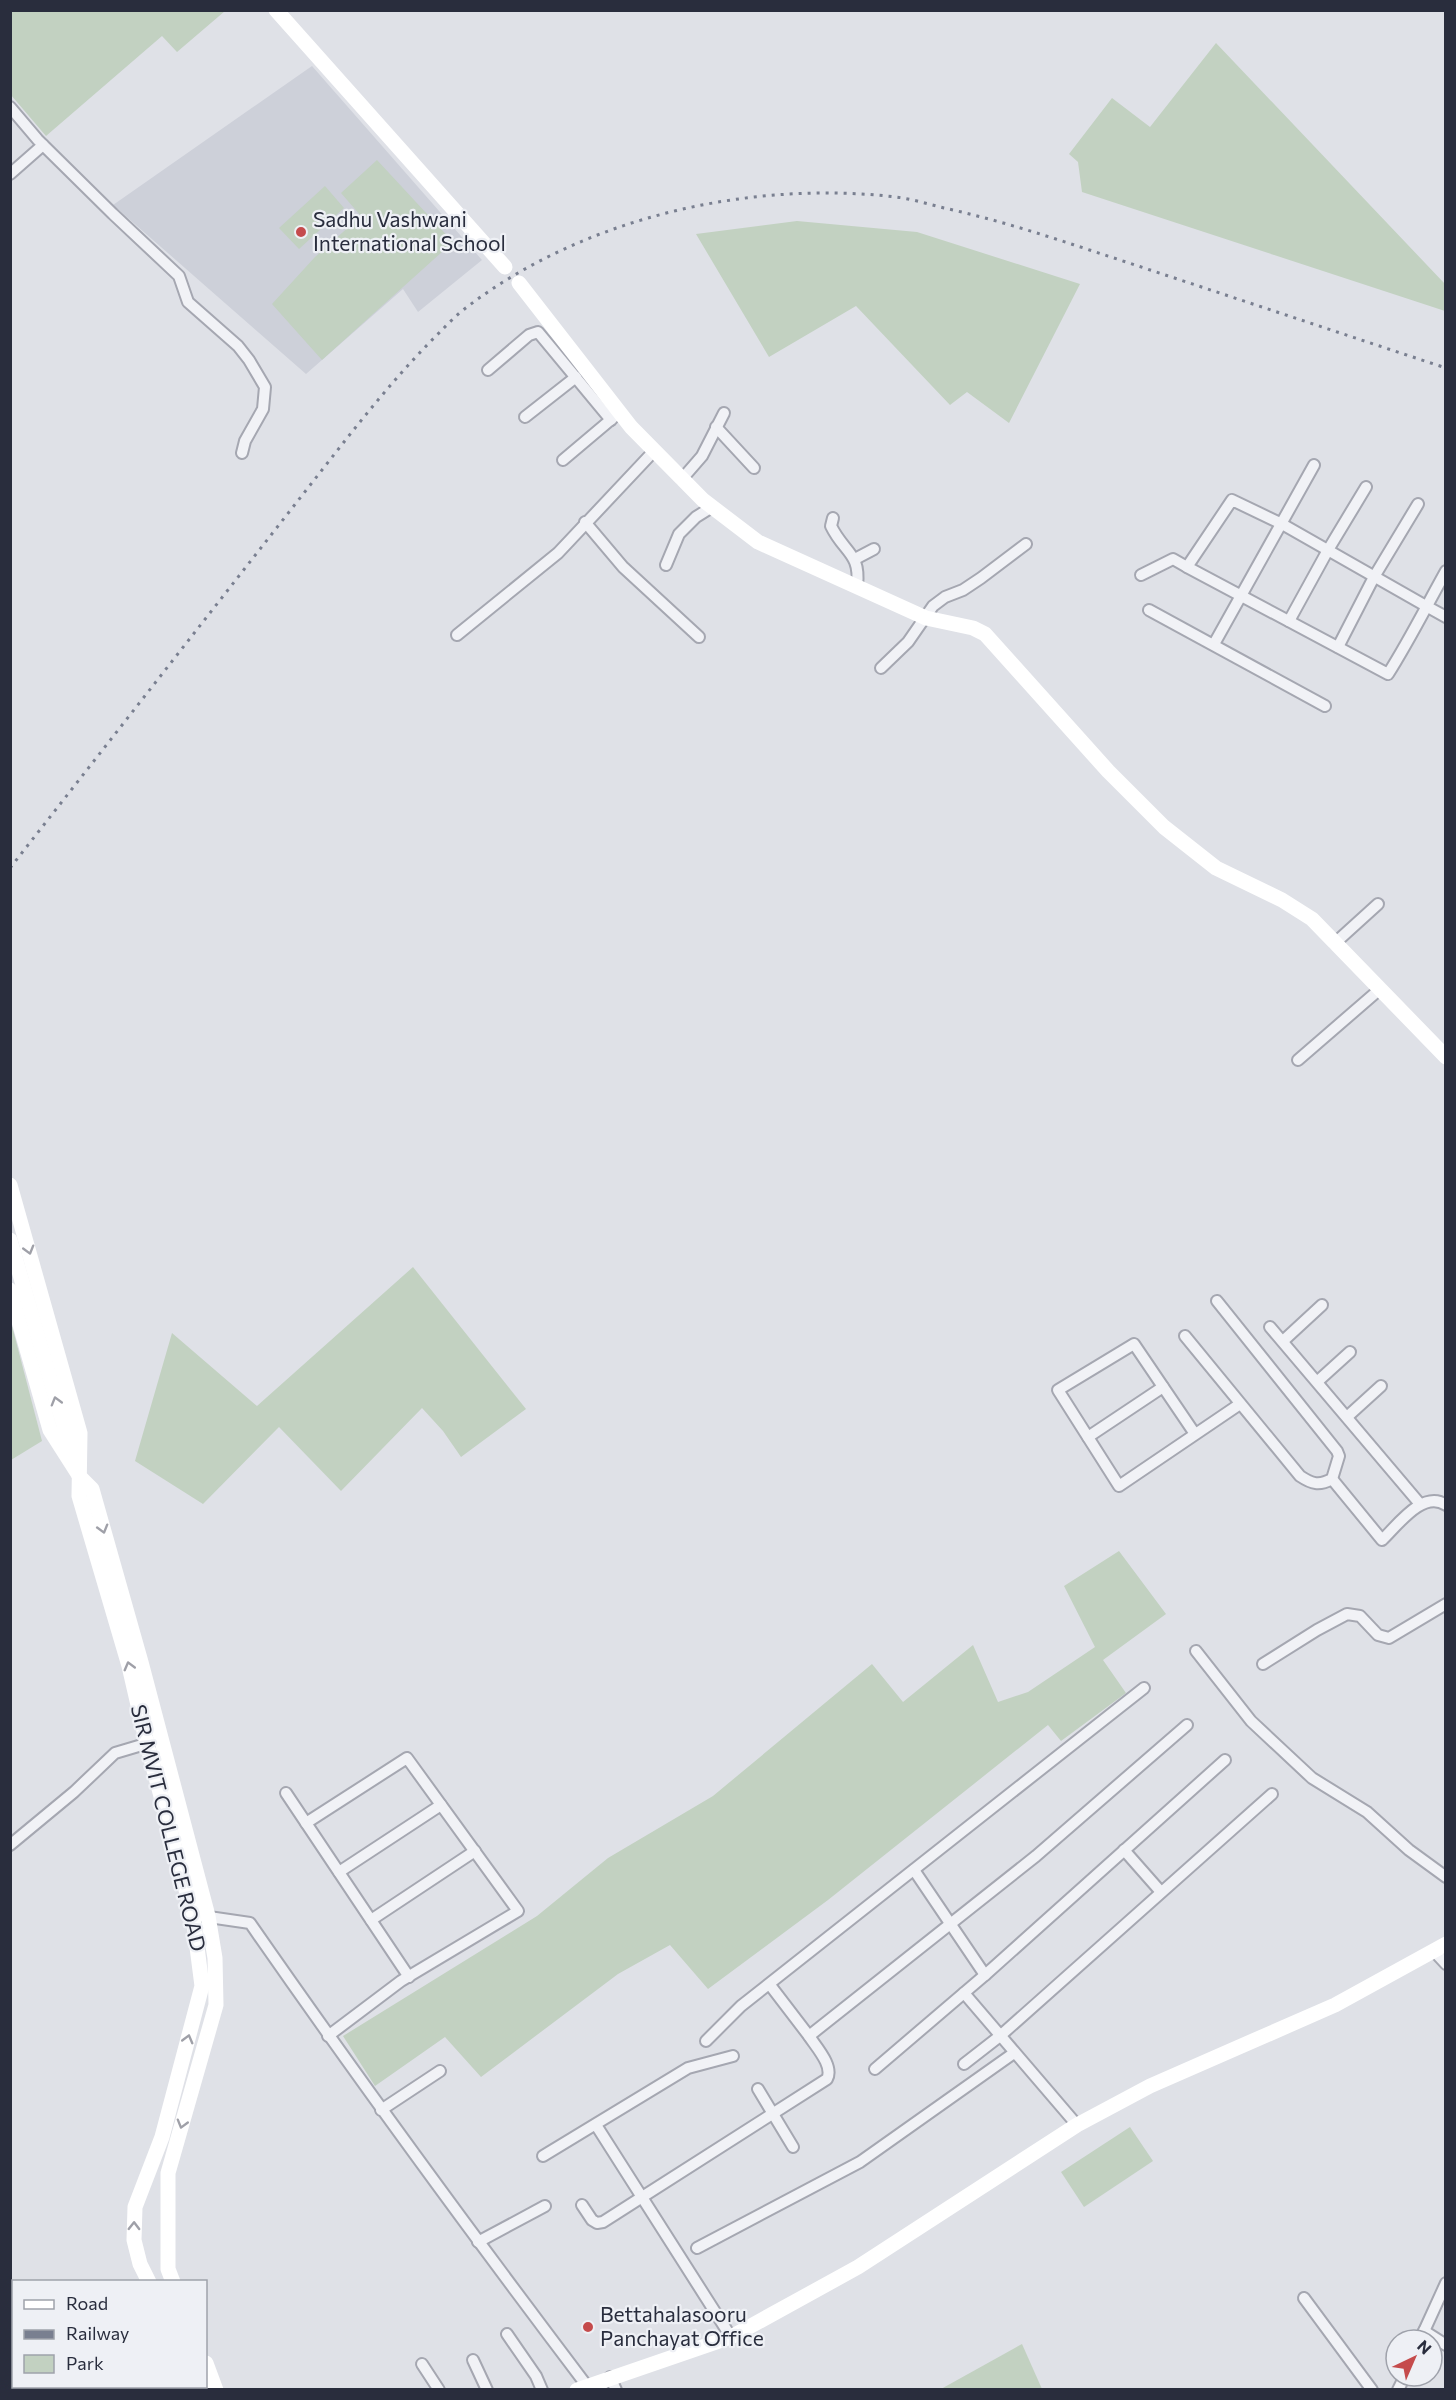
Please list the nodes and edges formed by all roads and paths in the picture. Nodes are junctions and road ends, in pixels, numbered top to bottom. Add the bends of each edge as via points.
1 (276, 10) edge
2 (10, 107) edge
3 (43, 145) junction
4 (10, 174) edge
5 (505, 267) dead end
6 (519, 283) dead end
7 (488, 370) dead end
8 (576, 377) junction
9 (724, 413) dead end
10 (615, 416) junction
11 (525, 417) dead end
12 (716, 427) junction
13 (654, 451) junction
14 (242, 453) dead end
15 (563, 460) dead end
16 (1314, 465) dead end
17 (754, 468) dead end
18 (682, 479) junction
19 (1366, 487) dead end
20 (1418, 504) dead end
21 (712, 507) junction
22 (833, 518) dead end
23 (585, 522) junction
24 (1282, 524) junction
25 (1026, 544) dead end
26 (874, 549) dead end
27 (1328, 550) junction
28 (855, 559) junction
29 (666, 565) dead end
30 (1187, 567) junction
31 (1446, 571) edge
32 (1142, 575) dead end
33 (1374, 577) junction
34 (857, 586) junction
35 (1240, 595) junction
36 (1426, 606) junction
37 (1149, 610) dead end
38 (1446, 617) edge
39 (926, 618) junction
40 (1289, 621) junction
41 (457, 635) dead end
42 (699, 637) dead end
43 (1214, 644) junction
44 (1338, 647) junction
45 (880, 668) dead end
46 (1325, 706) dead end
47 (1378, 904) dead end
48 (1335, 943) junction
49 (1380, 989) junction
50 (1446, 1057) edge
51 (1298, 1060) dead end
52 (12, 1190) edge
53 (10, 1240) edge
54 (10, 1290) edge
55 (1217, 1301) dead end
56 (1322, 1305) dead end
57 (1270, 1327) dead end
58 (1185, 1336) dead end
59 (1283, 1341) junction
60 (1350, 1352) dead end
61 (1318, 1381) junction
62 (1381, 1386) dead end
63 (1163, 1387) junction
64 (1240, 1404) junction
65 (1348, 1416) junction
66 (1195, 1434) junction
67 (1088, 1437) junction
68 (80, 1477) junction
69 (1332, 1479) junction
70 (1420, 1504) junction
71 (1446, 1505) edge
72 (1446, 1604) edge
73 (1196, 1651) dead end
74 (1263, 1664) dead end
75 (1144, 1688) dead end
76 (1187, 1725) dead end
77 (154, 1742) junction
78 (1225, 1760) dead end
79 (286, 1793) dead end
80 (1272, 1794) dead end
81 (441, 1805) junction
82 (306, 1823) junction
83 (10, 1845) edge
84 (1124, 1850) junction
85 (475, 1851) junction
86 (914, 1870) junction
87 (339, 1872) junction
88 (1446, 1877) edge
89 (1161, 1892) junction
90 (200, 1916) junction
91 (371, 1920) junction
92 (950, 1925) junction
93 (1440, 1948) edge
94 (1446, 1964) edge
95 (985, 1975) junction
96 (409, 1977) junction
97 (770, 1985) junction
98 (964, 1993) junction
99 (328, 2036) junction
100 (809, 2036) junction
101 (1000, 2036) junction
102 (706, 2041) dead end
103 (1014, 2053) junction
104 (733, 2056) dead end
105 (964, 2064) dead end
106 (874, 2069) dead end
107 (440, 2071) dead end
108 (758, 2089) dead end
109 (381, 2110) junction
110 (773, 2114) junction
111 (596, 2125) junction
112 (1077, 2125) junction
113 (793, 2147) dead end
114 (543, 2157) dead end
115 (642, 2197) junction
116 (582, 2205) dead end
117 (545, 2206) dead end
118 (478, 2242) junction
119 (697, 2248) dead end
120 (148, 2280) edge
121 (172, 2280) edge
122 (1446, 2283) edge
123 (1304, 2298) dead end
124 (1425, 2328) edge
125 (507, 2334) dead end
126 (731, 2337) junction
127 (472, 2360) dead end
128 (422, 2364) dead end
129 (207, 2366) edge
130 (613, 2383) edge
131 (582, 2388) edge
132 (216, 2390) edge
133 (439, 2390) edge
134 (487, 2390) edge
135 (542, 2390) edge
136 (1372, 2390) edge

1 - 5 street
2 - 3 street
3 - 4 street
3 - 14 street via 179,276 189,302 249,360 265,387 262,409
6 - 10 street
7 - 8 street via 529,335 538,333
8 - 10 street
8 - 11 street
9 - 12 street
10 - 13 street
10 - 15 street
12 - 17 street
12 - 18 street via 702,456
13 - 18 street
13 - 23 street
16 - 24 street
18 - 21 street
19 - 27 street
20 - 33 street
21 - 29 street via 679,534
21 - 34 street via 758,542
22 - 28 street via 831,526 836,536
23 - 41 street via 558,553
23 - 42 street via 623,567
24 - 27 street
24 - 30 street via 1232,500
24 - 35 street
25 - 39 street via 963,590 945,597
26 - 28 street
27 - 33 street
27 - 40 street
28 - 34 street via 859,569
30 - 32 street via 1173,559
30 - 35 street
31 - 36 street
33 - 36 street
33 - 44 street
34 - 39 street
35 - 40 street
35 - 43 street
36 - 38 street
36 - 44 street via 1388,674
37 - 43 street
39 - 45 street via 897,654
39 - 48 street via 985,634 1164,827 1216,868 1312,919
40 - 44 street
43 - 46 street
47 - 48 street
48 - 49 street
49 - 50 street
49 - 51 street
52 -> 68 street, SIR MVIT COLLEGE ROAD via 80,1433
68 -> 53 street, SIR MVIT COLLEGE ROAD
54 - 68 street, SIR MVIT COLLEGE ROAD via 50,1430
55 - 69 street via 1337,1451
56 - 59 street
57 - 59 street
58 - 64 street
59 - 61 street
60 - 61 street
61 - 65 street
62 - 65 street
63 - 66 street
63 - 67 street
63 - 67 street via 1134,1344 1058,1390
64 - 66 street
64 - 69 street via 1300,1476 1311,1484
65 - 70 street
66 - 67 street via 1119,1486
68 - 77 street, SIR MVIT COLLEGE ROAD via 79,1496
69 - 70 street via 1382,1540
70 - 71 street via 1431,1500
72 - 74 street via 1389,1638 1378,1635 1360,1616 1347,1614
73 - 88 street via 1251,1721 1312,1778 1367,1812
75 - 86 street
76 - 92 street
77 - 83 street via 115,1753
77 - 90 street, SIR MVIT COLLEGE ROAD
78 - 84 street
79 - 82 street
80 - 89 street
81 - 82 street via 407,1758
81 - 85 street
81 - 87 street
82 - 87 street
84 - 89 street
84 - 95 street
85 - 91 street
85 - 96 street via 518,1911
86 - 92 street
86 - 97 street
87 - 91 street
89 - 101 street
90 - 99 street via 250,1923
120 -> 90 street, SIR MVIT COLLEGE ROAD via 136,2252 134,2218 162,2137 202,1986
90 -> 121 street, SIR MVIT COLLEGE ROAD via 215,1958 216,2005 168,2173 168,2269
91 - 96 street
92 - 95 street
92 - 100 street
93 - 94 street
93 - 112 street via 1335,2005 1150,2086
95 - 98 street
96 - 99 street
97 - 100 street
97 - 102 street via 741,2006
98 - 101 street
98 - 106 street
99 - 109 street
100 - 110 street via 830,2074
101 - 103 street
101 - 105 street
103 - 112 street
103 - 119 street via 860,2162
104 - 111 street via 688,2068
107 - 109 street
108 - 110 street
109 - 118 street
110 - 113 street
110 - 115 street
111 - 114 street
111 - 115 street
112 - 126 street via 858,2267
115 - 116 street via 597,2223
115 - 126 street
117 - 118 street
118 - 131 street
122 - 124 street
123 - 136 street
125 - 135 street
126 - 130 street
127 - 134 street
128 - 133 street
129 - 132 street
130 - 131 street

